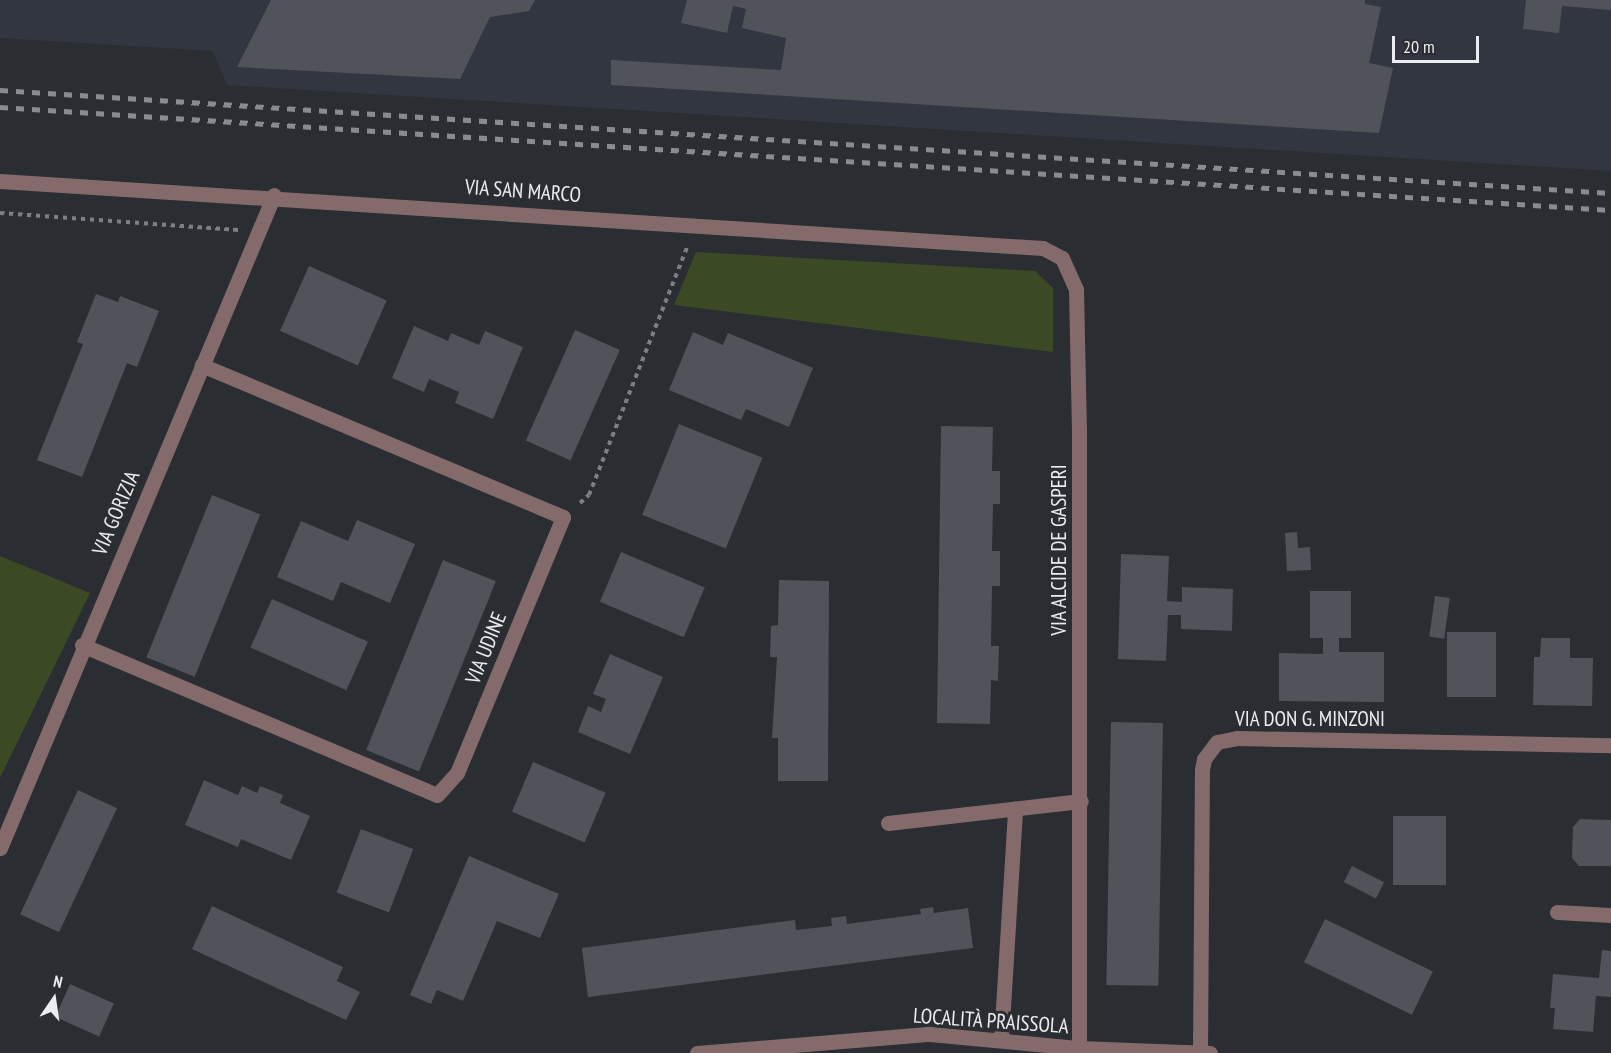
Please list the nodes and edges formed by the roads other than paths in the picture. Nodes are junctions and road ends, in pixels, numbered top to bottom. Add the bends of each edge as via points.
1 (0, 181) edge
2 (274, 195) junction
3 (1043, 248) joint
4 (202, 366) junction
5 (82, 645) junction
6 (1611, 745) edge
7 (1081, 801) junction
8 (1015, 808) junction
9 (888, 823) dead end
10 (0, 848) edge
11 (1557, 912) dead end
12 (1611, 915) edge
13 (1001, 1040) junction
14 (1079, 1051) edge
15 (1205, 1052) edge
16 (697, 1053) edge

1 - 2 street, VIA SAN MARCO
2 - 3 street, VIA SAN MARCO
2 - 4 street, VIA GORIZIA
3 - 7 street, VIA ALCIDE DE GASPERI via 1062,258 1076,289
4 - 5 street, VIA GORIZIA
4 - 5 street, VIA UDINE via 563,517 458,773 437,795
5 - 10 street, VIA GORIZIA
6 - 15 street, VIA DON G. MINZONI via 1237,738 1217,742 1204,759 1202,770
7 - 8 street
7 - 14 street, VIA ALCIDE DE GASPERI
8 - 9 street
8 - 13 street
11 - 12 street
13 - 14 street, LOCALITÀ PRAISSOLA
13 - 16 street, LOCALITÀ PRAISSOLA via 930,1034
14 - 15 street, LOCALITÀ PRAISSOLA

